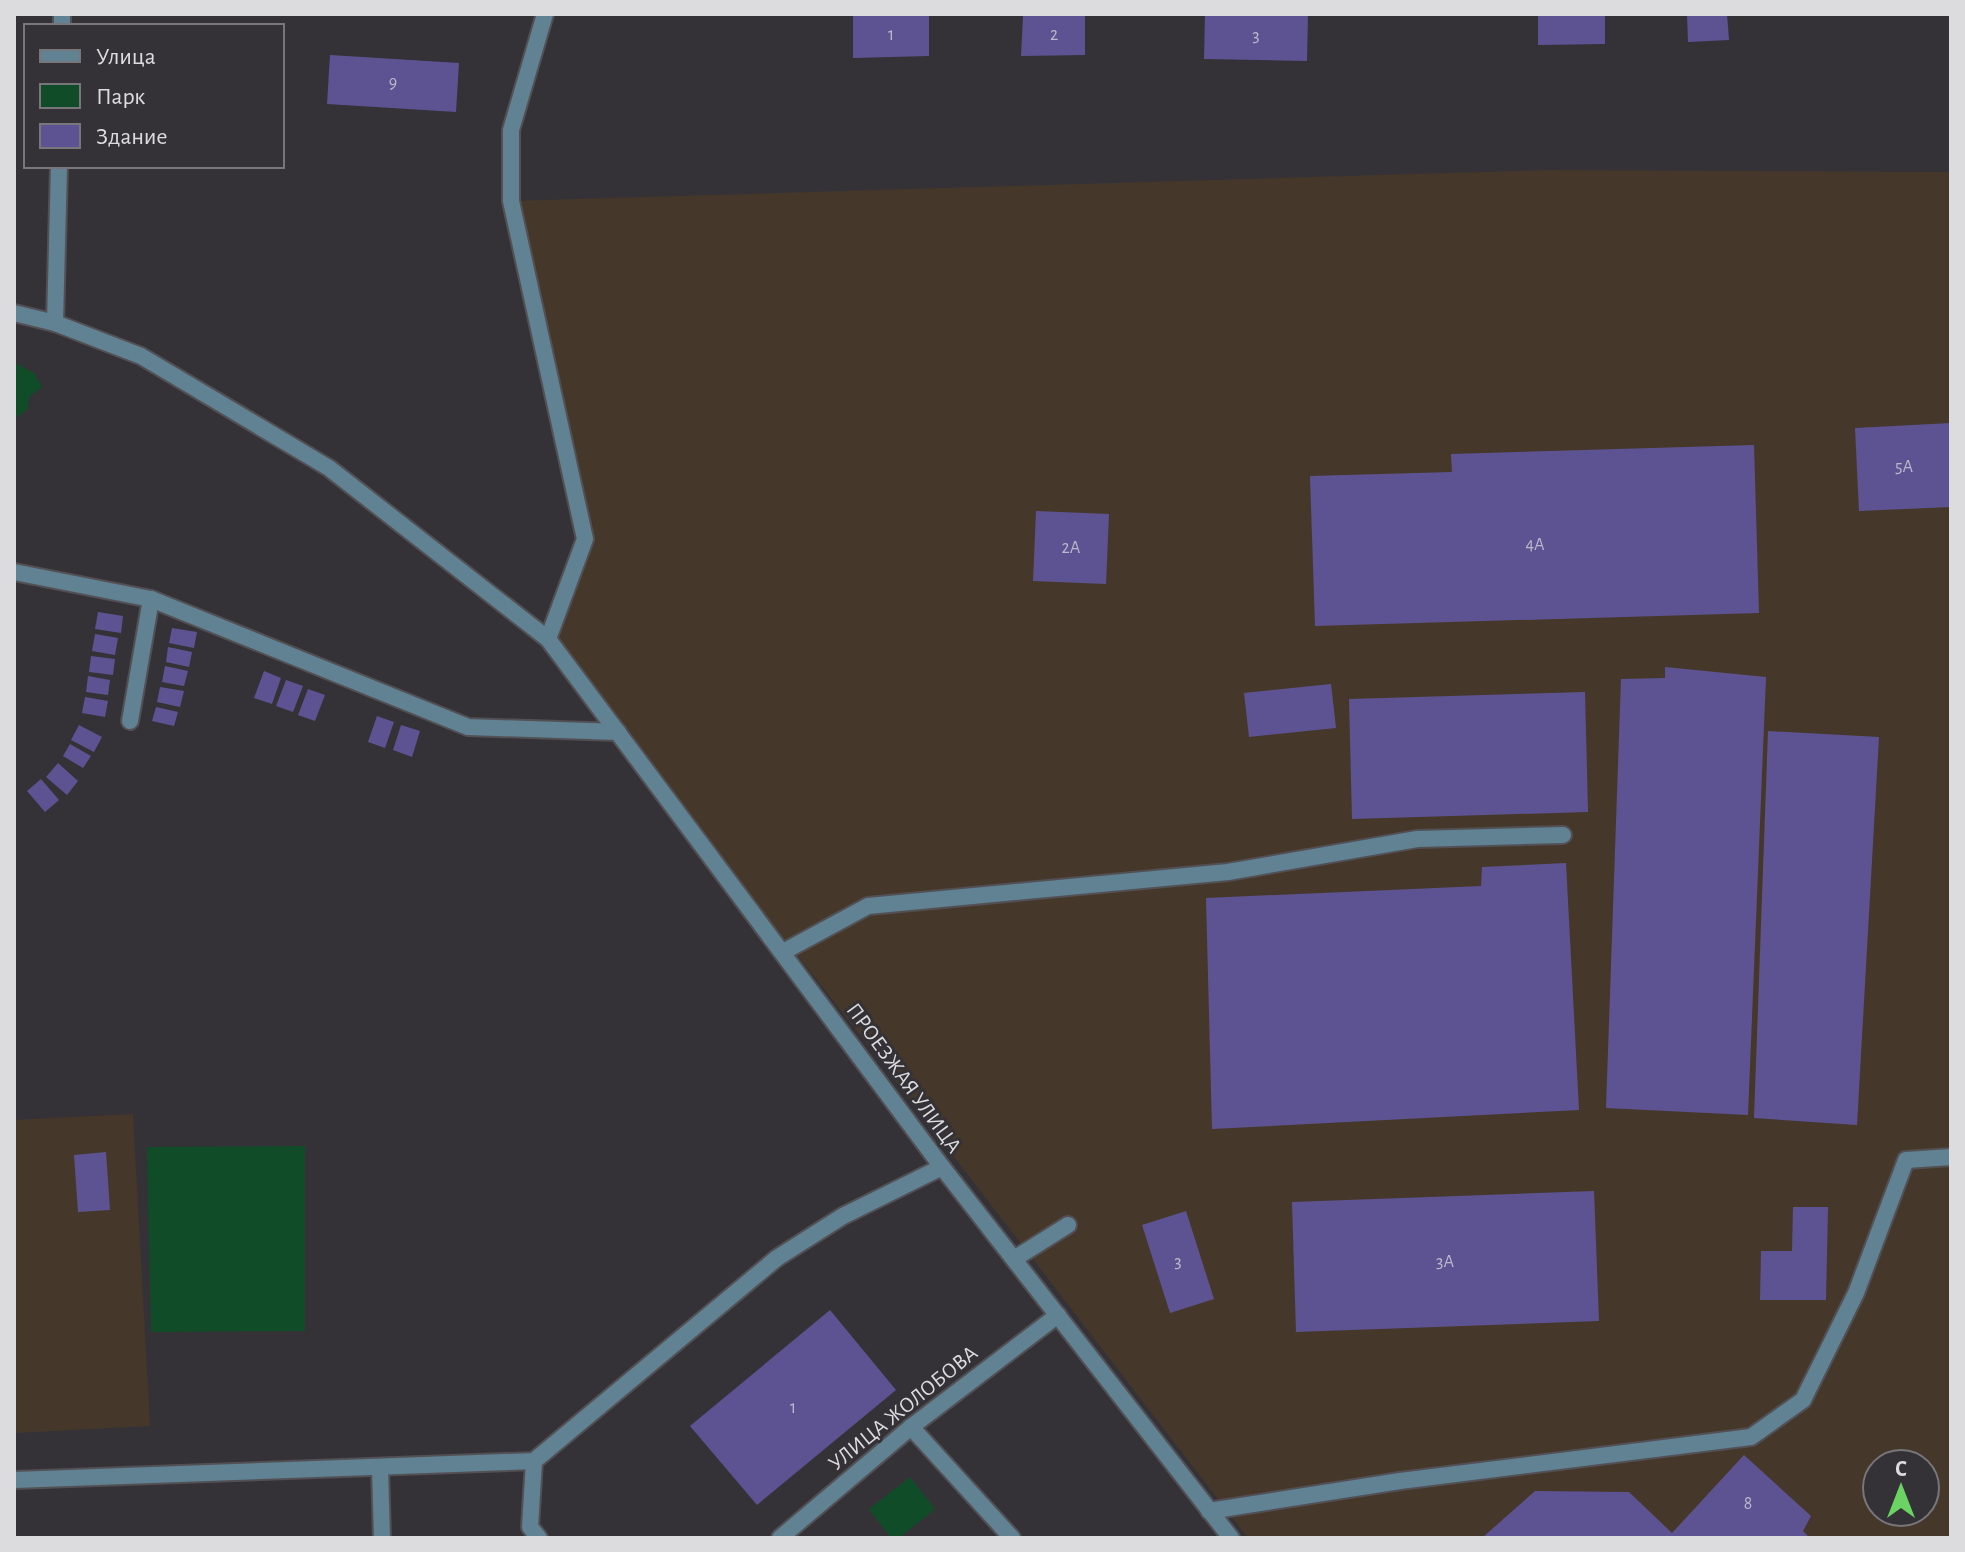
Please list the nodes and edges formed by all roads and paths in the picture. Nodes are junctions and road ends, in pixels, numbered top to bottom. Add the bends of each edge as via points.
1 (545, 14) edge
2 (59, 168) edge
3 (14, 313) edge
4 (55, 323) junction
5 (14, 572) edge
6 (151, 599) junction
7 (548, 639) junction
8 (130, 721) dead end
9 (618, 732) junction
10 (1563, 835) dead end
11 (783, 952) junction
12 (1951, 1157) edge
13 (942, 1167) junction
14 (1068, 1225) dead end
15 (1014, 1259) junction
16 (1058, 1315) junction
17 (911, 1427) junction
18 (534, 1461) junction
19 (380, 1467) junction
20 (14, 1480) edge
21 (1209, 1511) junction
22 (382, 1538) edge
23 (539, 1538) edge
24 (780, 1538) edge
25 (1012, 1538) edge
26 (1231, 1538) edge

1 - 7 street via 511,130 511,201 585,539
2 - 4 street
3 - 4 street, ПРОЕЗЖАЯ УЛИЦА
4 - 7 street, ПРОЕЗЖАЯ УЛИЦА via 141,356 329,468
5 - 6 street
6 - 8 street
6 - 9 street via 468,727
7 - 9 street, ПРОЕЗЖАЯ УЛИЦА
9 - 11 street, ПРОЕЗЖАЯ УЛИЦА
10 - 11 street via 1417,839 1228,872 868,906
11 - 13 street, ПРОЕЗЖАЯ УЛИЦА
12 - 21 street via 1906,1160 1856,1293 1803,1400 1751,1437
13 - 15 street, ПРОЕЗЖАЯ УЛИЦА
13 - 18 street via 843,1216 777,1258
14 - 15 street
15 - 16 street, ПРОЕЗЖАЯ УЛИЦА
16 - 17 street, УЛИЦА ЖОЛОБОВА
16 - 21 street, ПРОЕЗЖАЯ УЛИЦА
17 - 24 street, УЛИЦА ЖОЛОБОВА
17 - 25 street
18 - 19 street
18 - 23 street via 530,1527
19 - 20 street
19 - 22 street
21 - 26 street, ПРОЕЗЖАЯ УЛИЦА

